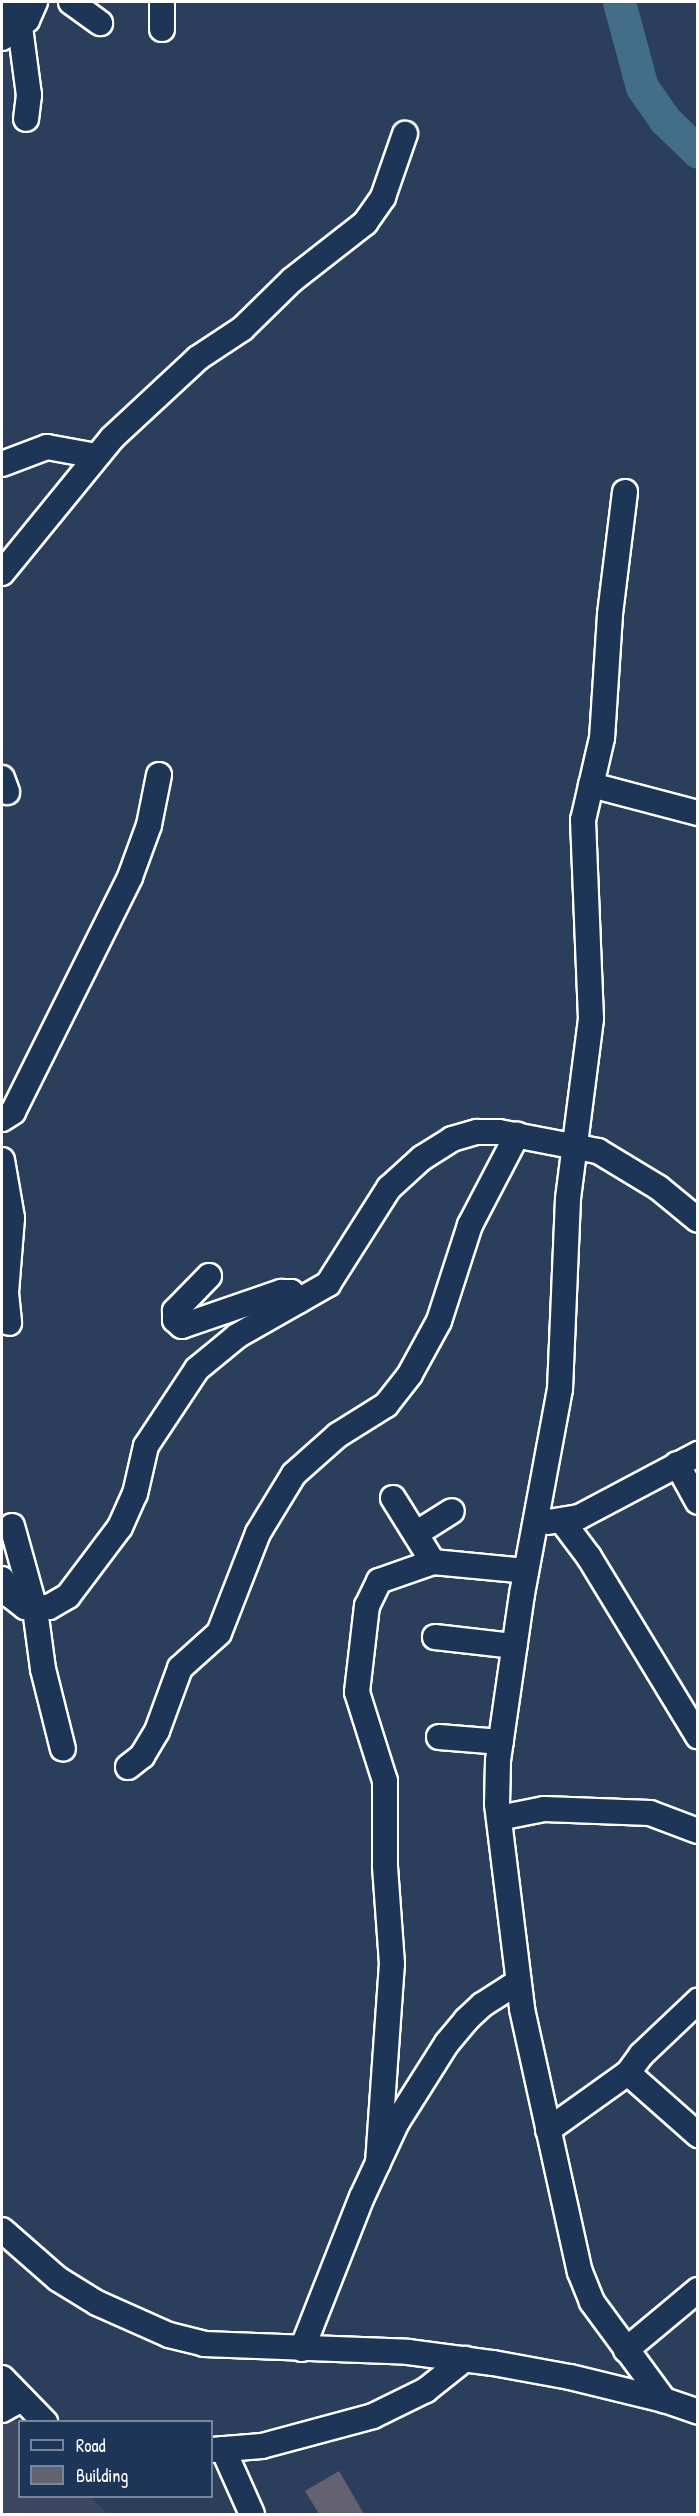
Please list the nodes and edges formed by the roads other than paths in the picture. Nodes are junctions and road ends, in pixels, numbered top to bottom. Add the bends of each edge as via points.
1 (12, 2) edge
2 (35, 2) edge
3 (71, 2) edge
4 (162, 2) edge
5 (100, 23) dead end
6 (162, 29) dead end
7 (11, 32) edge
8 (26, 120) dead end
9 (405, 135) dead end
10 (96, 456) junction
11 (2, 464) edge
12 (625, 492) dead end
13 (2, 573) edge
14 (159, 775) dead end
15 (591, 785) junction
16 (698, 813) edge
17 (2, 1119) edge
18 (517, 1135) junction
19 (575, 1147) junction
20 (2, 1160) edge
21 (698, 1220) edge
22 (209, 1276) dead end
23 (299, 1301) junction
24 (9, 1323) dead end
25 (687, 1459) edge
26 (393, 1498) dead end
27 (698, 1502) edge
28 (452, 1511) dead end
29 (562, 1521) junction
30 (535, 1522) junction
31 (12, 1526) dead end
32 (417, 1533) junction
33 (433, 1562) junction
34 (526, 1570) junction
35 (2, 1579) edge
36 (35, 1609) junction
37 (435, 1637) dead end
38 (514, 1646) junction
39 (698, 1736) edge
40 (439, 1737) dead end
41 (501, 1742) junction
42 (63, 1749) dead end
43 (128, 1767) dead end
44 (499, 1818) junction
45 (698, 1831) edge
46 (518, 1982) junction
47 (698, 2001) edge
48 (628, 2073) junction
49 (549, 2130) junction
50 (698, 2135) edge
51 (378, 2163) junction
52 (2, 2230) edge
53 (698, 2290) edge
54 (302, 2349) junction
55 (626, 2350) junction
56 (465, 2359) junction
57 (2, 2378) edge
58 (664, 2400) junction
59 (11, 2404) edge
60 (698, 2412) edge
61 (43, 2420) edge
62 (217, 2450) edge
63 (252, 2514) edge

1 - 7 street
2 - 7 street
3 - 5 street
4 - 6 street
7 - 8 street via 26,53
9 - 10 street via 383,197 365,223 292,280 242,329 198,358
10 - 11 street via 46,447
10 - 13 street
12 - 15 street via 610,615 602,738
14 - 17 street via 149,825 130,877 13,1112
15 - 16 street
15 - 19 street via 583,820 591,1019
18 - 19 street
18 - 23 street via 466,1134 422,1158 375,1205 328,1284
18 - 43 street via 470,1225 438,1321 410,1374 386,1405 338,1435 294,1474 258,1533 219,1633 180,1668 157,1731 142,1756
19 - 21 street via 611,1157 659,1188
19 - 30 street via 568,1199 560,1389
20 - 24 street via 12,1218 6,1293
22 - 23 street via 175,1311 178,1324 191,1326 282,1292 291,1292
23 - 36 street via 237,1336 197,1369 146,1446 135,1494 120,1527 68,1596 59,1604
25 - 27 street
25 - 29 street via 579,1517
26 - 32 street
28 - 32 street
29 - 30 street
29 - 39 street via 579,1541
30 - 34 street
31 - 36 street
32 - 33 street
33 - 34 street
33 - 51 street via 379,1581 374,1587 367,1606 357,1678 359,1709 385,1781 388,1817 385,1866 392,1964
34 - 38 street
35 - 36 street via 18,1603
36 - 42 street via 43,1669
37 - 38 street
38 - 41 street
40 - 41 street
41 - 44 street
44 - 45 street via 544,1809 639,1812 671,1818
44 - 46 street
46 - 49 street
46 - 51 street via 482,2005 447,2043 397,2122
47 - 48 street via 641,2055
48 - 49 street
48 - 50 street
49 - 55 street via 580,2272 592,2302
51 - 54 street
52 - 54 street via 58,2278 140,2325 204,2344
53 - 55 street
54 - 56 street via 408,2352
55 - 58 street
56 - 58 street via 570,2377
56 - 62 street via 426,2390 373,2416 262,2446
57 - 59 street
58 - 60 street
59 - 61 street
62 - 63 street

